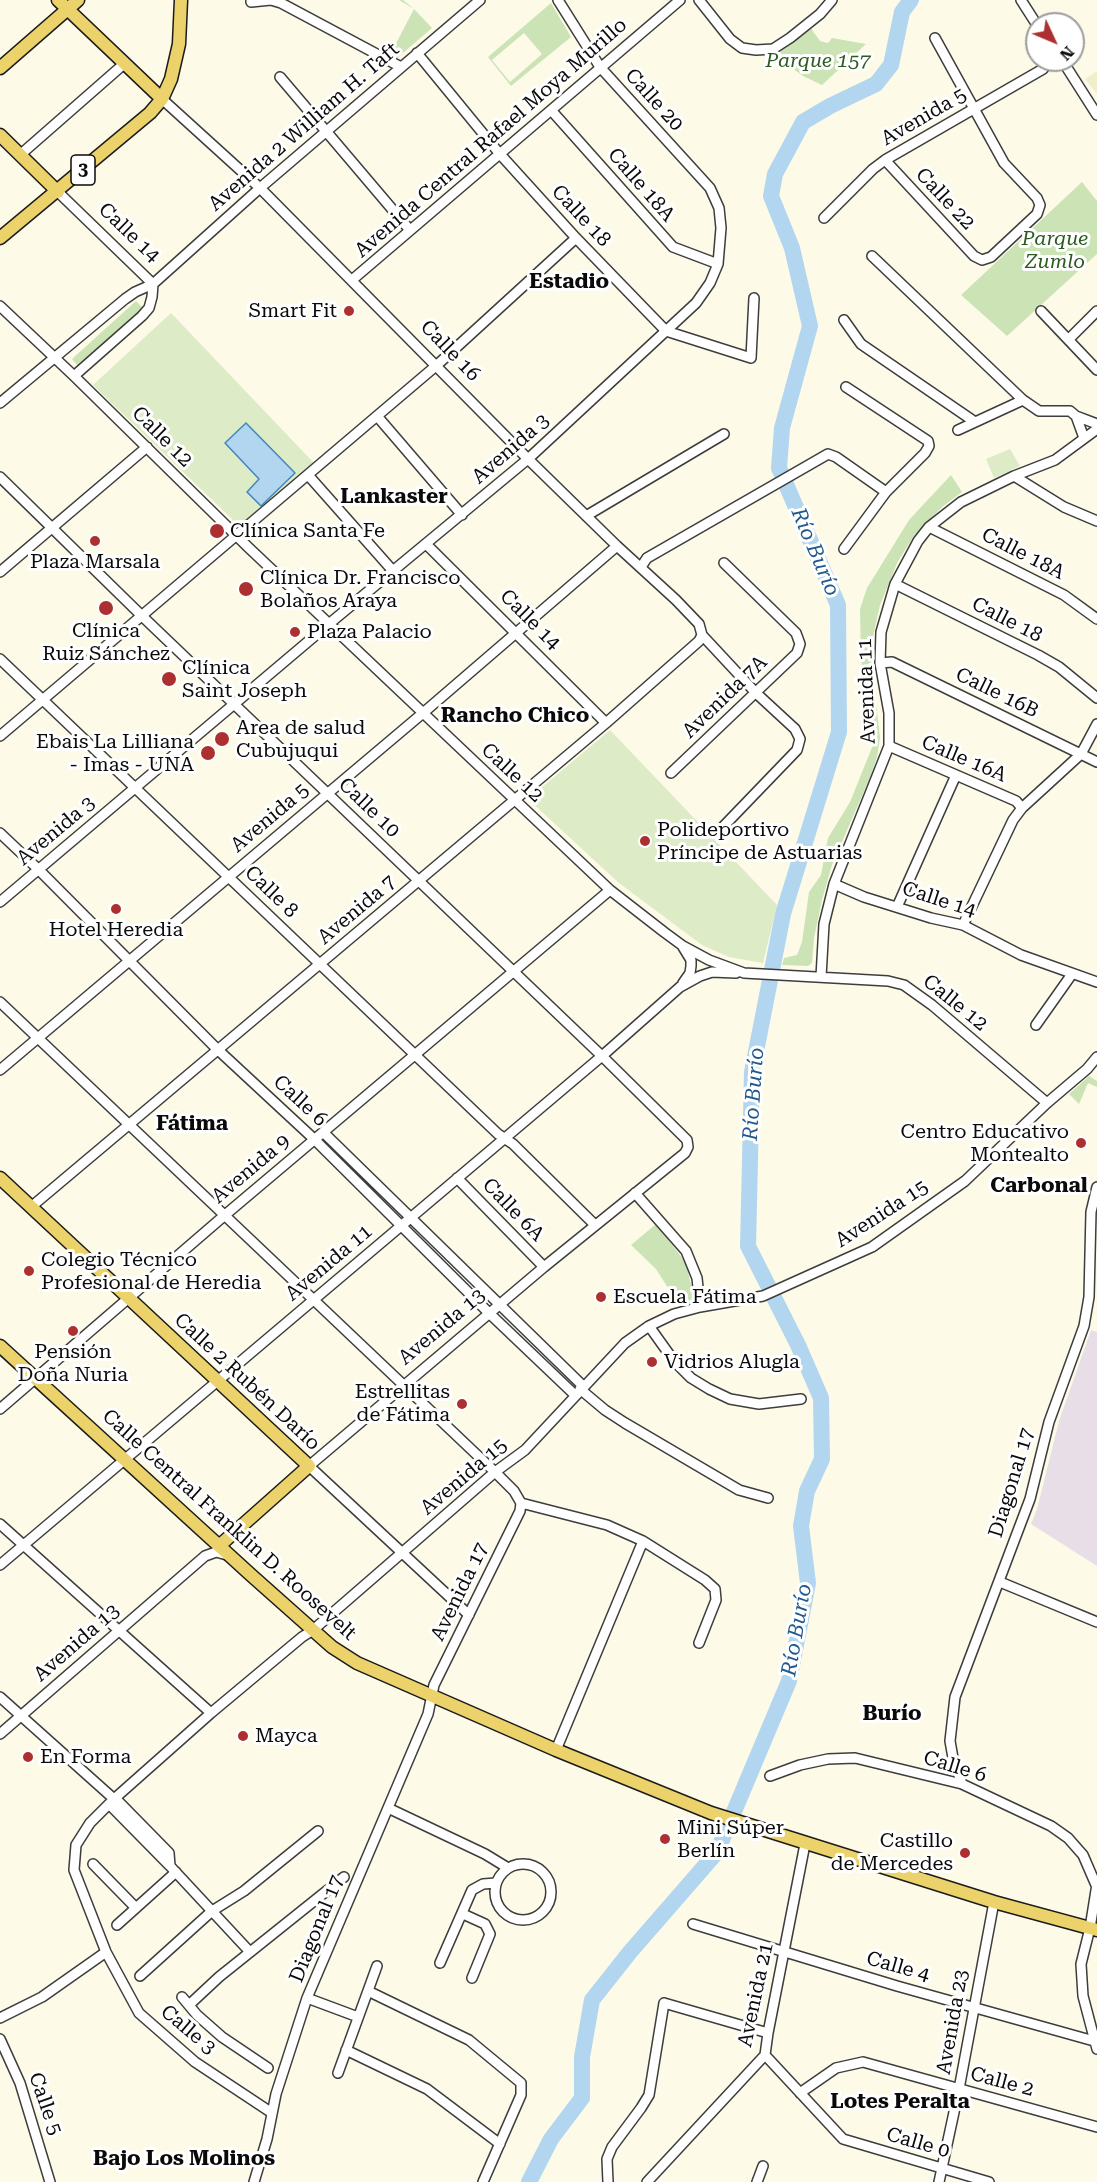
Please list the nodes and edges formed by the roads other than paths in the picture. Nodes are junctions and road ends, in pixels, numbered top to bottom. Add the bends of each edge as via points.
1 (58, 0) edge
2 (78, 0) edge
3 (181, 0) edge
4 (480, 0) edge
5 (558, 0) edge
6 (680, 0) edge
7 (699, 0) edge
8 (832, 0) edge
9 (251, 1) edge
10 (68, 9) junction
11 (935, 38) dead end
12 (417, 54) junction
13 (125, 63) junction
14 (401, 67) junction
15 (600, 67) junction
16 (0, 68) edge
17 (1038, 72) edge
18 (1070, 72) edge
19 (280, 77) dead end
20 (162, 99) junction
21 (974, 109) junction
22 (551, 110) junction
23 (1097, 115) edge
24 (325, 132) junction
25 (0, 135) edge
26 (500, 153) junction
27 (20, 155) junction
28 (885, 160) junction
29 (260, 188) junction
30 (710, 188) joint
31 (58, 192) junction
32 (824, 218) dead end
33 (409, 229) junction
34 (0, 238) edge
35 (576, 238) junction
36 (872, 256) dead end
37 (717, 264) junction
38 (352, 280) junction
39 (153, 284) junction
40 (754, 298) dead end
41 (0, 306) edge
42 (1041, 311) dead end
43 (1097, 311) edge
44 (844, 320) dead end
45 (666, 331) junction
46 (1069, 339) junction
47 (55, 357) junction
48 (437, 365) junction
49 (1097, 370) edge
50 (74, 376) junction
51 (846, 387) dead end
52 (1023, 400) junction
53 (0, 403) edge
54 (377, 416) junction
55 (1076, 416) junction
56 (975, 422) junction
57 (1097, 424) edge
58 (1097, 429) edge
59 (958, 430) dead end
60 (724, 434) dead end
61 (1084, 438) junction
62 (147, 447) junction
63 (528, 459) junction
64 (308, 475) junction
65 (1014, 476) junction
66 (0, 477) edge
67 (886, 492) junction
68 (462, 515) junction
69 (586, 516) junction
70 (1097, 521) edge
71 (929, 527) junction
72 (52, 528) junction
73 (237, 535) junction
74 (426, 544) junction
75 (616, 546) junction
76 (844, 549) dead end
77 (724, 563) dead end
78 (640, 567) junction
79 (393, 571) junction
80 (0, 572) edge
81 (895, 584) junction
82 (142, 616) junction
83 (1097, 619) edge
84 (330, 623) junction
85 (516, 633) junction
86 (702, 635) junction
87 (0, 659) edge
88 (880, 663) junction
89 (756, 693) junction
90 (1097, 698) edge
91 (43, 700) junction
92 (234, 704) junction
93 (423, 713) junction
94 (606, 723) junction
95 (1097, 724) edge
96 (0, 736) edge
97 (889, 746) junction
98 (1081, 754) junction
99 (1097, 762) edge
100 (671, 772) dead end
101 (956, 775) junction
102 (136, 788) junction
103 (327, 793) junction
104 (514, 800) junction
105 (1022, 808) junction
106 (719, 831) dead end
107 (0, 833) edge
108 (39, 870) junction
109 (230, 876) junction
110 (419, 881) junction
111 (834, 884) junction
112 (610, 890) junction
113 (0, 902) edge
114 (897, 907) junction
115 (963, 925) junction
116 (683, 946) junction
117 (129, 962) junction
118 (320, 964) junction
119 (514, 971) junction
120 (744, 973) junction
121 (1072, 974) junction
122 (821, 977) junction
123 (1097, 982) edge
124 (680, 987) junction
125 (0, 1002) edge
126 (1036, 1025) dead end
127 (38, 1037) junction
128 (217, 1049) junction
129 (415, 1053) junction
130 (602, 1056) junction
131 (1097, 1058) edge
132 (0, 1070) edge
133 (1087, 1070) junction
134 (1097, 1073) edge
135 (1047, 1103) junction
136 (130, 1125) junction
137 (323, 1132) junction
138 (505, 1138) junction
139 (314, 1139) junction
140 (687, 1140) joint
141 (0, 1178) edge
142 (457, 1178) junction
143 (1097, 1187) edge
144 (634, 1193) junction
145 (31, 1207) junction
146 (225, 1215) junction
147 (411, 1218) junction
148 (596, 1225) junction
149 (401, 1226) junction
150 (1093, 1228) edge
151 (544, 1267) junction
152 (128, 1297) junction
153 (1093, 1299) edge
154 (314, 1300) junction
155 (498, 1305) junction
156 (700, 1307) junction
157 (489, 1313) junction
158 (649, 1326) junction
159 (0, 1346) edge
160 (36, 1378) junction
161 (216, 1381) junction
162 (404, 1385) junction
163 (579, 1390) junction
164 (801, 1400) dead end
165 (0, 1409) edge
166 (126, 1459) junction
167 (309, 1466) junction
168 (495, 1472) junction
169 (768, 1498) dead end
170 (521, 1503) junction
171 (0, 1524) edge
172 (208, 1536) junction
173 (643, 1542) junction
174 (23, 1545) junction
175 (219, 1546) junction
176 (402, 1554) junction
177 (205, 1556) junction
178 (230, 1556) junction
179 (0, 1565) edge
180 (1000, 1582) junction
181 (469, 1615) junction
182 (1097, 1622) edge
183 (313, 1630) junction
184 (120, 1632) junction
185 (699, 1643) dead end
186 (432, 1696) junction
187 (0, 1697) edge
188 (211, 1713) junction
189 (22, 1716) junction
190 (0, 1734) edge
191 (556, 1750) junction
192 (770, 1776) dead end
193 (962, 1784) junction
194 (112, 1801) junction
195 (388, 1808) junction
196 (318, 1832) dead end
197 (805, 1844) junction
198 (93, 1864) dead end
199 (508, 1868) junction
200 (173, 1869) junction
201 (344, 1877) dead end
202 (496, 1883) junction
203 (1096, 1884) edge
204 (994, 1902) junction
205 (136, 1908) junction
206 (212, 1911) junction
207 (462, 1914) junction
208 (693, 1924) dead end
209 (117, 1925) dead end
210 (1093, 1929) edge
211 (106, 1952) junction
212 (250, 1952) junction
213 (784, 1953) junction
214 (440, 1963) dead end
215 (377, 1966) dead end
216 (140, 1976) dead end
217 (472, 1978) dead end
218 (368, 1991) junction
219 (182, 1997) dead end
220 (307, 1998) junction
221 (189, 2005) junction
222 (973, 2007) junction
223 (358, 2017) junction
224 (0, 2018) edge
225 (768, 2033) junction
226 (0, 2039) edge
227 (1096, 2045) edge
228 (346, 2050) junction
229 (765, 2055) junction
230 (268, 2068) dead end
231 (338, 2073) dead end
232 (959, 2089) junction
233 (800, 2093) junction
234 (272, 2113) junction
235 (1097, 2127) edge
236 (500, 2144) junction
237 (763, 2166) dead end
238 (941, 2169) junction
239 (50, 2182) edge
240 (254, 2182) edge
241 (483, 2182) edge
242 (608, 2182) edge
243 (647, 2182) edge
244 (758, 2182) edge
245 (939, 2182) edge
246 (989, 2182) edge

1 - 10 main road, Calle 16
2 - 10 main road
3 - 20 main road, 3 via 179,44
4 - 12 street, Avenida 2 William H. Taft
5 - 15 street, Calle 20
6 - 15 street, Avenida Central Rafael Moya Murillo
7 - 8 street via 730,39 742,48 756,50 773,49 790,38
9 - 14 street via 281,3
10 - 13 main road, Calle 16
10 - 16 main road
11 - 21 street
12 - 14 street, Avenida 2 William H. Taft
12 - 26 street, Calle 18
13 - 20 main road, Calle 16
13 - 27 street
14 - 24 street, Avenida 2 William H. Taft
15 - 22 street, Avenida Central Rafael Moya Murillo
15 - 30 street, Calle 20
17 - 21 street, Avenida 5
18 - 23 street
19 - 24 street
20 - 29 street, Calle 16
20 - 31 main road, 3
21 - 28 street, Avenida 5
21 - 28 street, Calle 22 via 1004,163 1040,205 1036,214 991,257 982,260 974,256
22 - 26 street, Avenida Central Rafael Moya Murillo
22 - 37 street, Calle 18A via 673,248
24 - 29 street, Avenida 2 William H. Taft
24 - 33 street
25 - 27 main road, Calle 14
26 - 33 street, Avenida Central Rafael Moya Murillo
26 - 35 street, Calle 18
27 - 31 main road, Calle 14
28 - 32 street, Avenida 5
29 - 38 street, Calle 16
29 - 39 street, Avenida 2 William H. Taft
30 - 37 street, Avenida 3 via 721,217
31 - 34 main road, 3
31 - 39 street, Calle 14
33 - 38 street, Avenida Central Rafael Moya Murillo
35 - 45 street, Calle 18
35 - 48 street
36 - 52 street
37 - 45 street, Avenida 3 via 700,298
38 - 48 street, Calle 16
39 - 47 street, Avenida 2 William H. Taft via 125,299
39 - 50 street via 149,308
40 - 45 street, Calle 18 via 751,358
41 - 47 street, Calle 12
42 - 46 street
43 - 46 street
44 - 56 street via 861,344
45 - 63 street, Avenida 3
46 - 49 street
47 - 50 street, Calle 12
47 - 53 street, Avenida 2 William H. Taft
48 - 54 street
48 - 63 street, Calle 16
50 - 62 street, Calle 12
51 - 67 street via 928,441 925,453
52 - 55 street via 1039,411 1070,411
52 - 56 street
54 - 64 street
54 - 68 street
55 - 57 street
55 - 61 street
56 - 59 street
58 - 61 street, Avenida 11
60 - 69 street
61 - 65 street, Avenida 11 via 1054,460
62 - 72 street
62 - 73 street, Calle 12
63 - 68 street, Avenida 3
63 - 69 street, Calle 16
64 - 73 street
64 - 79 street
65 - 70 street via 1064,507
65 - 71 street, Avenida 11 via 961,502
66 - 72 street, Calle 10
67 - 76 street
67 - 78 street via 828,454 647,558
68 - 74 street, Avenida 3
69 - 75 street, Calle 16
71 - 81 street, Avenida 11
71 - 83 street, Calle 18A via 1064,595
72 - 80 street
72 - 82 street, Calle 10
73 - 82 street
73 - 84 street, Calle 12
74 - 79 street, Avenida 3
74 - 85 street, Calle 14
75 - 78 street, Calle 16
75 - 85 street, Avenida 5
77 - 89 street, Avenida 7A via 796,633 800,644 797,653
78 - 86 street, Calle 16 via 696,621
79 - 84 street, Avenida 3
81 - 88 street, Avenida 11 via 881,633
81 - 90 street, Calle 18 via 1038,655
82 - 91 street
82 - 92 street, Calle 10
84 - 92 street, Avenida 3
84 - 93 street, Calle 12
85 - 93 street, Avenida 5
85 - 94 street, Calle 14
86 - 89 street, Calle 16
86 - 94 street, Avenida 7
87 - 91 street, Calle 8
88 - 97 street, Avenida 11 via 891,729
88 - 98 street, Calle 16B via 892,662
89 - 100 street, Avenida 7A
89 - 106 street, Calle 16 via 795,729 800,739 797,750
91 - 96 street
91 - 102 street, Calle 8
92 - 102 street, Avenida 3
92 - 103 street, Calle 10
93 - 103 street, Avenida 5
93 - 104 street, Calle 12
94 - 104 street, Avenida 7
95 - 98 street
97 - 101 street, Calle 16A
97 - 111 street, Avenida 11
98 - 99 street, Calle 16B
98 - 105 street
101 - 105 street, Calle 16A via 1016,801
101 - 114 street
102 - 108 street, Avenida 3
102 - 109 street, Calle 8
103 - 109 street, Avenida 5
103 - 110 street, Calle 10
104 - 110 street, Avenida 7
104 - 112 street, Calle 12
105 - 115 street via 1005,833
107 - 108 street, Calle 6
108 - 113 street, Avenida 3
108 - 117 street, Calle 6
109 - 117 street, Avenida 5
109 - 118 street, Calle 8
110 - 118 street, Avenida 7
110 - 119 street, Calle 10
111 - 114 street, Calle 14
111 - 122 street, Avenida 11 via 824,924
112 - 116 street, Calle 12
112 - 119 street, Avenida 9
114 - 115 street, Calle 14
115 - 121 street, Calle 14 via 1021,955
116 - 120 street, Calle 12
116 - 124 street, Avenida 11 via 691,966
117 - 127 street, Avenida 5
117 - 128 street, Calle 6
118 - 128 street, Avenida 7
118 - 129 street, Calle 8
119 - 129 street, Avenida 9
119 - 130 street, Calle 10
120 - 122 street, Calle 12
120 - 124 street, Avenida 11 via 712,972
121 - 123 street, Calle 14
121 - 126 street
122 - 135 street, Calle 12 via 888,981 904,986 932,1005
124 - 130 street, Avenida 11
125 - 127 street
127 - 132 street, Avenida 5
127 - 136 street
128 - 136 street, Avenida 7
128 - 139 street, Calle 6
129 - 137 street, Avenida 9
129 - 138 street, Calle 8
130 - 138 street, Avenida 11
130 - 140 street, Calle 10
131 - 133 street, Avenida 15
133 - 134 street
133 - 135 street, Avenida 15
135 - 156 street, Avenida 15 via 965,1181 872,1247 777,1292
136 - 145 street, Avenida 7
136 - 146 street
137 - 139 street, Avenida 9
137 - 147 street, Calle 6
138 - 142 street, Avenida 11
138 - 148 street, Calle 8
139 - 146 street, Avenida 9
139 - 149 street, Calle 6
140 - 144 street, Avenida 13 via 685,1153
141 - 145 main road, Calle 2 Rubén Darío
142 - 147 street, Avenida 11
142 - 151 street, Calle 6A
143 - 150 street, Diagonal 17 via 1090,1212
144 - 148 street, Avenida 13
144 - 156 street via 686,1251 697,1278
145 - 152 main road, Calle 2 Rubén Darío
146 - 152 street, Avenida 9
146 - 154 street
147 - 149 street, Avenida 11
147 - 155 street, Calle 6
148 - 151 street, Avenida 13
149 - 154 street, Avenida 11
149 - 157 street, Calle 6
150 - 153 street, Diagonal 17
151 - 155 street, Avenida 13
152 - 160 street, Avenida 9
152 - 161 main road, Calle 2 Rubén Darío
153 - 180 street, Diagonal 17 via 1049,1422 1030,1499
154 - 161 street, Avenida 11
154 - 162 street
155 - 157 street, Avenida 13
155 - 163 street, Calle 6
156 - 158 street, Avenida 15
157 - 162 street, Avenida 13
157 - 163 street, Calle 6
158 - 163 street, Avenida 15 via 625,1343
158 - 164 street via 674,1361 709,1389 730,1399 759,1404
159 - 160 main road, Calle Central Franklin D. Roosevelt
160 - 165 street, Avenida 9
160 - 166 main road, Calle Central Franklin D. Roosevelt
161 - 166 street, Avenida 11
161 - 167 main road, Calle 2 Rubén Darío
162 - 167 street, Avenida 13
162 - 168 street
163 - 168 street, Avenida 15 via 525,1450
163 - 169 street, Calle 6 via 625,1423 739,1490
166 - 172 main road, Calle Central Franklin D. Roosevelt
166 - 174 street, Avenida 11
167 - 175 main road, Avenida 13
167 - 176 street, Calle 2 Rubén Darío
168 - 170 street
168 - 176 street, Avenida 15
170 - 173 street via 598,1522
170 - 181 street, Avenida 17
171 - 174 street
172 - 175 main road, Calle Central Franklin D. Roosevelt
172 - 177 street via 210,1546
173 - 185 street via 715,1589 716,1600
173 - 191 street
174 - 179 street, Avenida 11
174 - 184 street
175 - 178 main road, Calle Central Franklin D. Roosevelt
176 - 181 street, Calle 2 Rubén Darío
176 - 183 street, Avenida 15
177 - 178 street via 216,1552
177 - 184 street, Avenida 13
178 - 183 main road, Calle Central Franklin D. Roosevelt
180 - 182 street
180 - 193 street, Diagonal 17 via 956,1697 950,1742
181 - 186 street, Avenida 17
183 - 186 main road, Calle Central Franklin D. Roosevelt via 357,1663
183 - 188 street, Avenida 15
184 - 188 street
184 - 189 street, Avenida 13
186 - 191 main road, Calle Central Franklin D. Roosevelt
186 - 195 street, Diagonal 17
187 - 189 street
188 - 194 street, Avenida 15
189 - 190 street, Avenida 13
189 - 194 street
191 - 197 main road, Calle Central Franklin D. Roosevelt via 717,1815
192 - 193 street, Calle 6 via 828,1759 855,1758
193 - 203 street, Calle 6 via 1060,1832 1083,1855
194 - 200 street
194 - 211 street, Avenida 15 via 90,1823 76,1845 74,1870
195 - 199 street
195 - 220 street, Diagonal 17
196 - 206 street via 244,1891
197 - 204 main road
197 - 213 street, Avenida 21
198 - 205 street
199 - 202 street
199 - 202 street via 527,1863 545,1874 552,1894 542,1913 522,1921 503,1913 494,1893
200 - 205 street
200 - 206 street
201 - 212 street
202 - 207 street via 472,1890
203 - 210 street
204 - 210 main road
204 - 222 street, Avenida 23
205 - 209 street
206 - 212 street
206 - 216 street
207 - 214 street
207 - 217 street via 485,1924 490,1934
208 - 213 street, Calle 4
210 - 227 street via 1082,1964 1082,1980
211 - 224 street via 42,1997
211 - 234 street, Calle 3 via 139,2013 195,2062
212 - 221 street
213 - 222 street, Calle 4
213 - 225 street, Avenida 21
215 - 218 street
218 - 223 street
218 - 236 street via 469,2040 521,2084 521,2094
219 - 221 street
220 - 223 street
220 - 234 street, Diagonal 17
221 - 230 street via 222,2037
222 - 227 street, Calle 4
222 - 232 street, Avenida 23
223 - 228 street
225 - 229 street, Avenida 21
225 - 242 street via 664,2003 649,2095 612,2147 607,2159
226 - 239 street, Calle 5 via 20,2083
228 - 231 street
228 - 236 street via 427,2089
229 - 233 street, Calle 0
229 - 243 street, Avenida 21
232 - 233 street, Calle 2 via 863,2062 836,2067
232 - 235 street, Calle 2
232 - 238 street, Avenida 23
233 - 238 street, Calle 0 via 843,2139
234 - 240 street, Diagonal 17
236 - 241 street
237 - 244 street
238 - 245 street, Avenida 23
238 - 246 street, Calle 0

